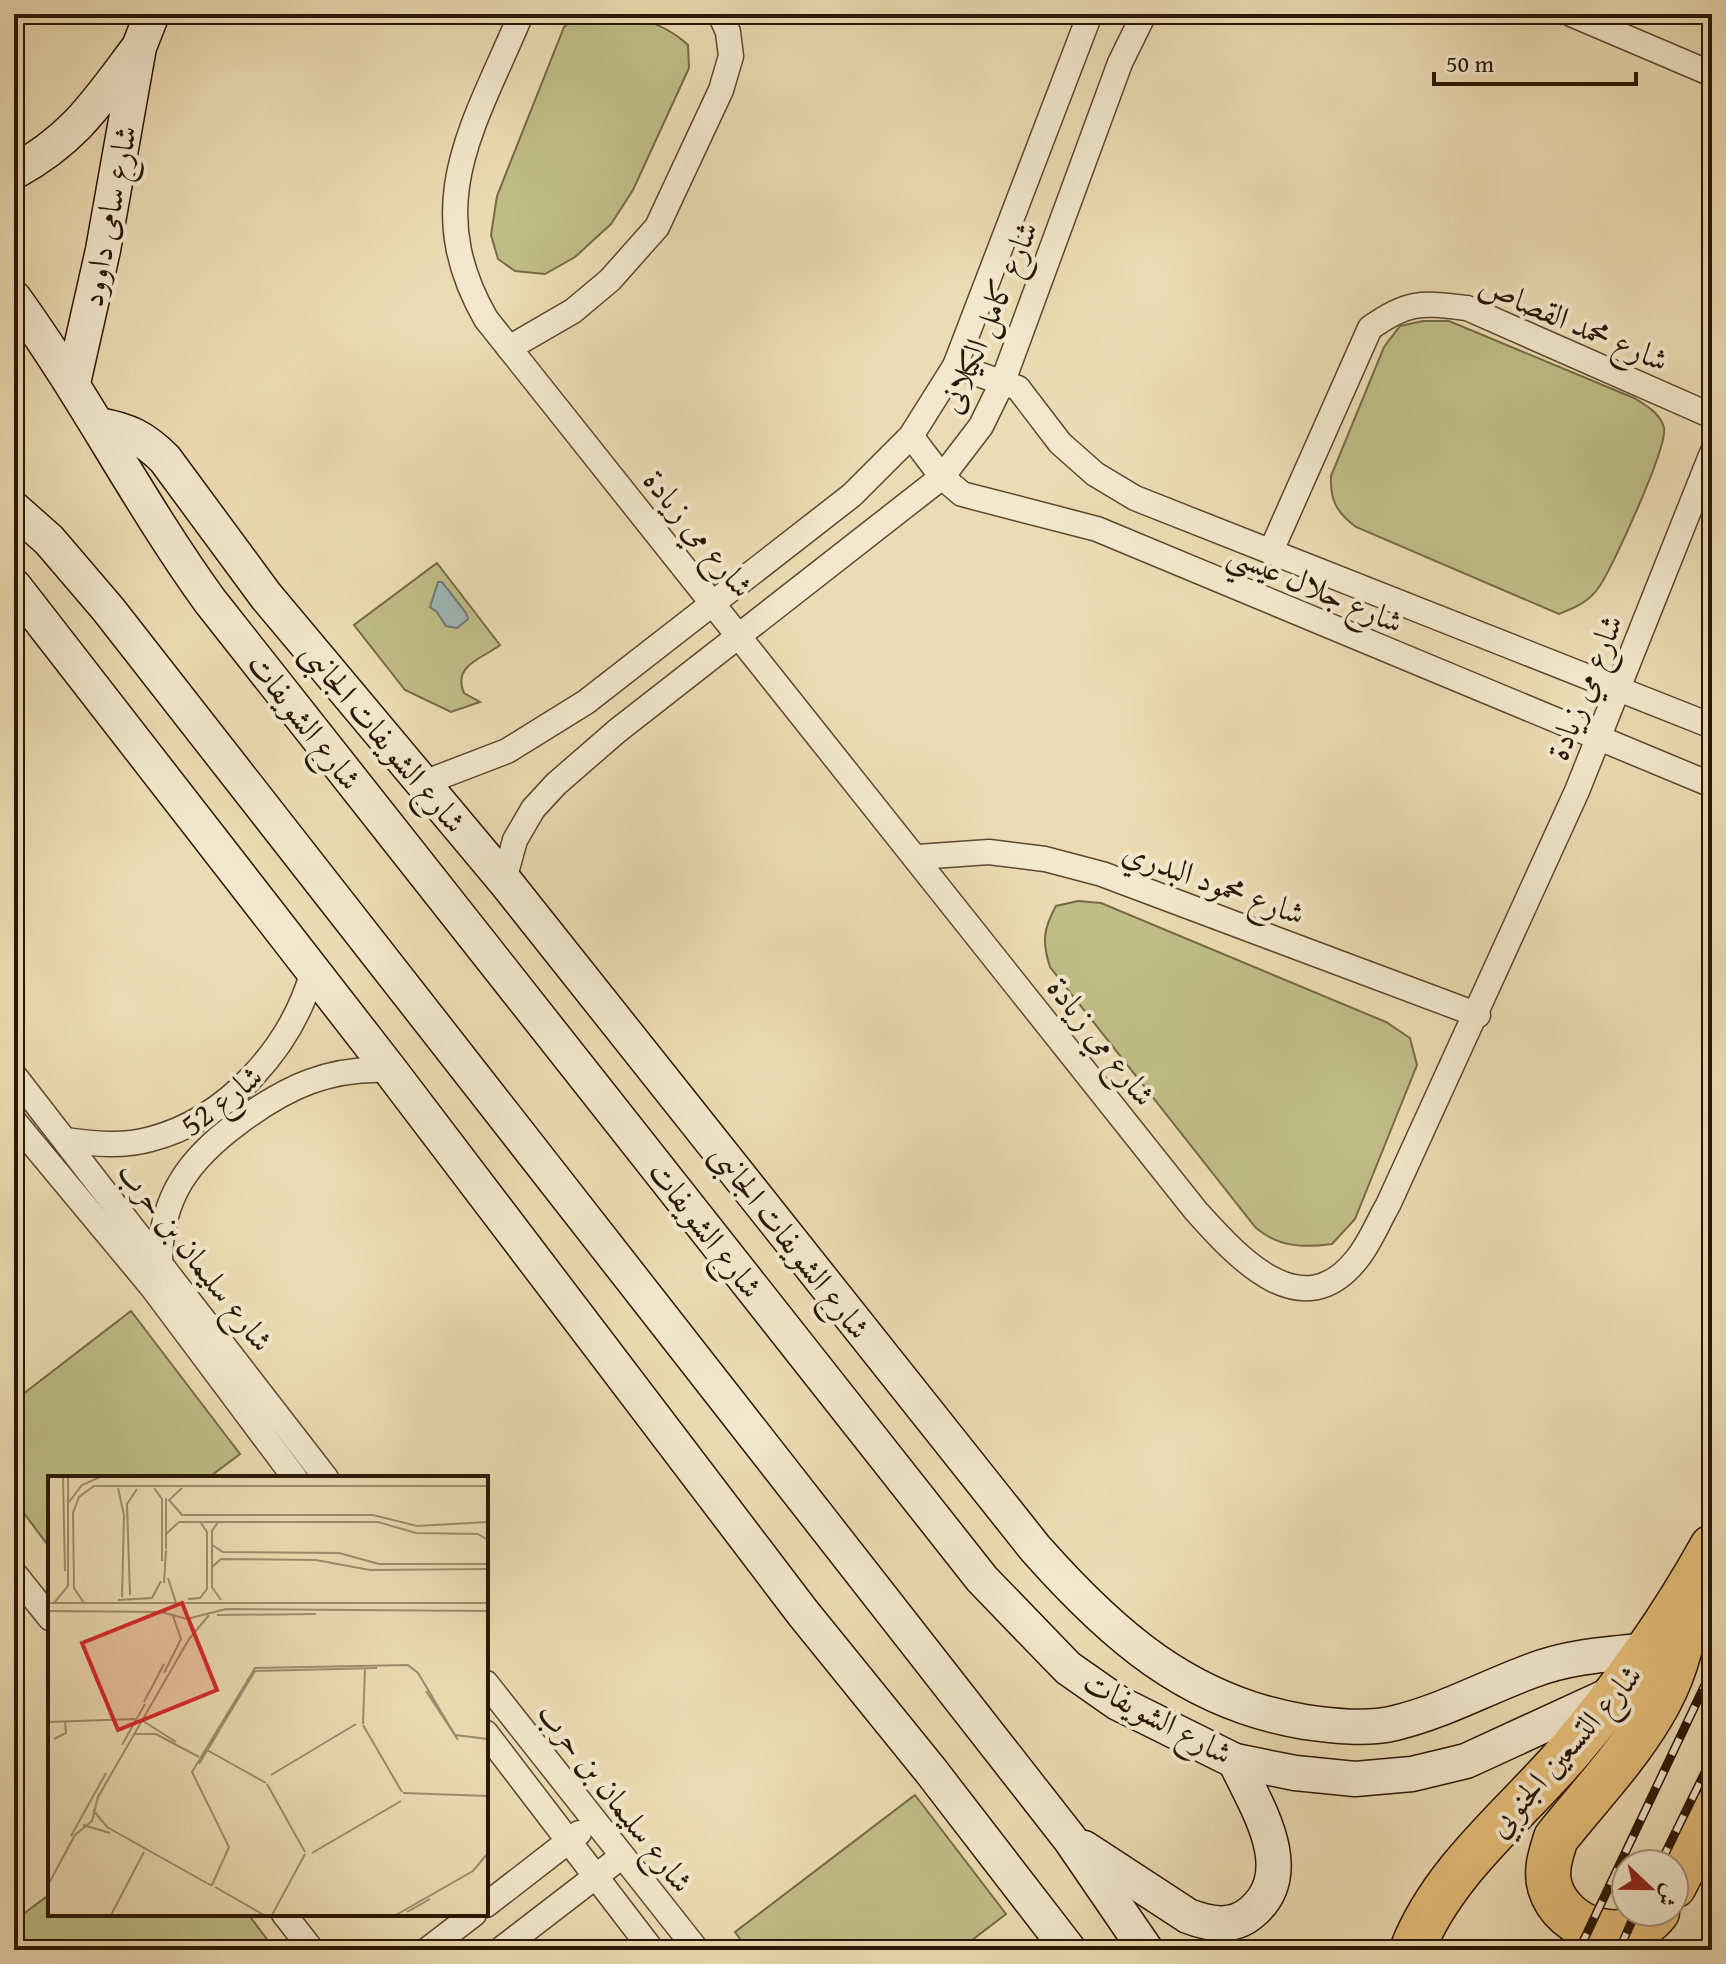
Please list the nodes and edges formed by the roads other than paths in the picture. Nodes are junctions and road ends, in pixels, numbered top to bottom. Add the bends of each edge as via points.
1 (152, 14) edge
2 (521, 14) edge
3 (720, 14) edge
4 (1090, 14) edge
5 (1144, 14) edge
6 (1571, 14) edge
7 (139, 47) junction
8 (1712, 74) edge
9 (14, 172) edge
10 (14, 298) edge
11 (509, 348) junction
12 (955, 366) junction
13 (1003, 381) junction
14 (73, 383) junction
15 (1712, 416) edge
16 (98, 425) junction
17 (911, 436) junction
18 (1712, 453) edge
19 (942, 477) junction
20 (14, 509) edge
21 (1271, 551) junction
22 (14, 586) edge
23 (712, 601) junction
24 (739, 635) junction
25 (1617, 689) junction
26 (1712, 726) edge
27 (1598, 740) junction
28 (421, 784) junction
29 (1712, 785) edge
30 (918, 857) junction
31 (504, 880) junction
32 (312, 974) junction
33 (1478, 1015) junction
34 (390, 1070) junction
35 (14, 1075) edge
36 (14, 1121) edge
37 (65, 1140) junction
38 (160, 1260) junction
39 (266, 1419) junction
40 (294, 1476) edge
41 (324, 1476) edge
42 (1712, 1547) edge
43 (14, 1573) edge
44 (1685, 1595) junction
45 (48, 1616) edge
46 (1651, 1650) junction
47 (488, 1686) edge
48 (1618, 1692) junction
49 (488, 1736) edge
50 (1235, 1761) junction
51 (1712, 1811) edge
52 (593, 1822) junction
53 (1070, 1839) junction
54 (567, 1842) junction
55 (1690, 1854) edge
56 (621, 1857) junction
57 (594, 1878) junction
58 (488, 1903) edge
59 (286, 1916) edge
60 (471, 1916) edge
61 (1635, 1928) edge
62 (312, 1950) edge
63 (427, 1950) edge
64 (500, 1950) edge
65 (652, 1950) edge
66 (697, 1950) edge
67 (1069, 1950) edge
68 (1146, 1950) edge
69 (1412, 1950) edge

1 - 7 main road, شارع سامى داوود
2 - 11 street, شارع مي زيادة via 469,141 457,177 453,214 456,251 467,286
3 - 11 street via 731,56 721,90 657,227 610,280 573,311
4 - 12 street, شارع كامل الكيلانى
5 - 13 street, شارع كامل الكيلانى via 1120,63
6 - 8 street
7 - 9 main road, شارع سامى داوود via 82,123 47,154
7 - 14 main road, شارع سامى داوود via 109,223
10 - 14 main road, شارع الشويفات
11 - 23 street, شارع مي زيادة
12 - 13 street, شارع جلال عيسي
12 - 17 street, شارع كامل الكيلانى
13 - 19 street, شارع كامل الكيلانى via 981,426
13 - 21 street, شارع جلال عيسي via 1018,388 1060,443 1095,474 1135,498
14 - 16 main road, شارع الشويفات
15 - 21 street, شارع محمد القصاص via 1467,308 1427,303 1397,309 1370,328
16 - 28 main road, شارع الشويفات الجانبى via 125,429 147,440 165,459 266,596
16 - 50 main road, شارع الشويفات via 163,537 210,601 982,1579 1068,1668 1118,1703
17 - 19 street, شارع جلال عيسي
17 - 23 street, شارع كامل الكيلانى via 852,495
18 - 25 street, شارع مي زيادة
19 - 24 street, شارع كامل الكيلانى
19 - 27 street, شارع جلال عيسي via 981,502 1029,509 1097,529
20 - 53 main road via 49,540 108,609
21 - 25 street, شارع جلال عيسي
22 - 32 main road
23 - 24 street, شارع مي زيادة
23 - 28 street, شارع كامل الكيلانى via 542,732
24 - 30 street, شارع مي زيادة
24 - 31 street, شارع كامل الكيلانى via 556,784 515,840
25 - 26 street, شارع جلال عيسي
25 - 27 street, شارع مي زيادة
27 - 29 street, شارع جلال عيسي
27 - 33 street, شارع مي زيادة
28 - 31 main road, شارع الشويفات الجانبى
30 - 33 street, شارع محمود البدري via 989,852 1102,874
30 - 33 street, شارع مي زيادة via 1196,1211 1265,1278 1294,1287 1329,1284 1357,1260
31 - 46 main road, شارع الشويفات الجانبى via 1035,1548 1079,1598 1163,1669 1216,1698 1273,1717 1332,1726 1392,1724 1454,1706 1559,1662
32 - 34 main road
32 - 37 street, شارع 52 via 304,1003 273,1055 202,1117 151,1140
34 - 38 street, شارع 52 via 340,1071 293,1086 208,1145 173,1192 160,1236
34 - 67 main road via 803,1613
35 - 37 street, شارع سليمان بن حرب
36 - 39 street, شارع سليمان بن حرب
37 - 38 street, شارع سليمان بن حرب
38 - 39 street, شارع سليمان بن حرب
39 - 40 street, شارع سليمان بن حرب
39 - 41 street, شارع سليمان بن حرب
42 - 44 highway, شارع التسعين الجنوبي
43 - 45 street
44 - 46 highway, شارع التسعين الجنوبي
44 - 61 highway via 1678,1661 1661,1702 1556,1838 1548,1862 1550,1887 1562,1910 1582,1926 1607,1933
46 - 48 highway, شارع التسعين الجنوبي
47 - 52 street, شارع سليمان بن حرب
48 - 50 main road, شارع الشويفات via 1466,1761 1412,1774 1355,1779
48 - 69 highway, شارع التسعين الجنوبي via 1573,1748 1490,1834
49 - 54 street, شارع سليمان بن حرب
50 - 53 main road via 1276,1866 1262,1904 1246,1917 1227,1924 1188,1916
51 - 55 highway
52 - 54 street
52 - 56 street, شارع سليمان بن حرب
53 - 68 main road
54 - 57 street, شارع سليمان بن حرب
54 - 58 street
56 - 57 street
56 - 66 street, شارع سليمان بن حرب
57 - 64 street
57 - 65 street, شارع سليمان بن حرب
59 - 62 street
60 - 63 street

